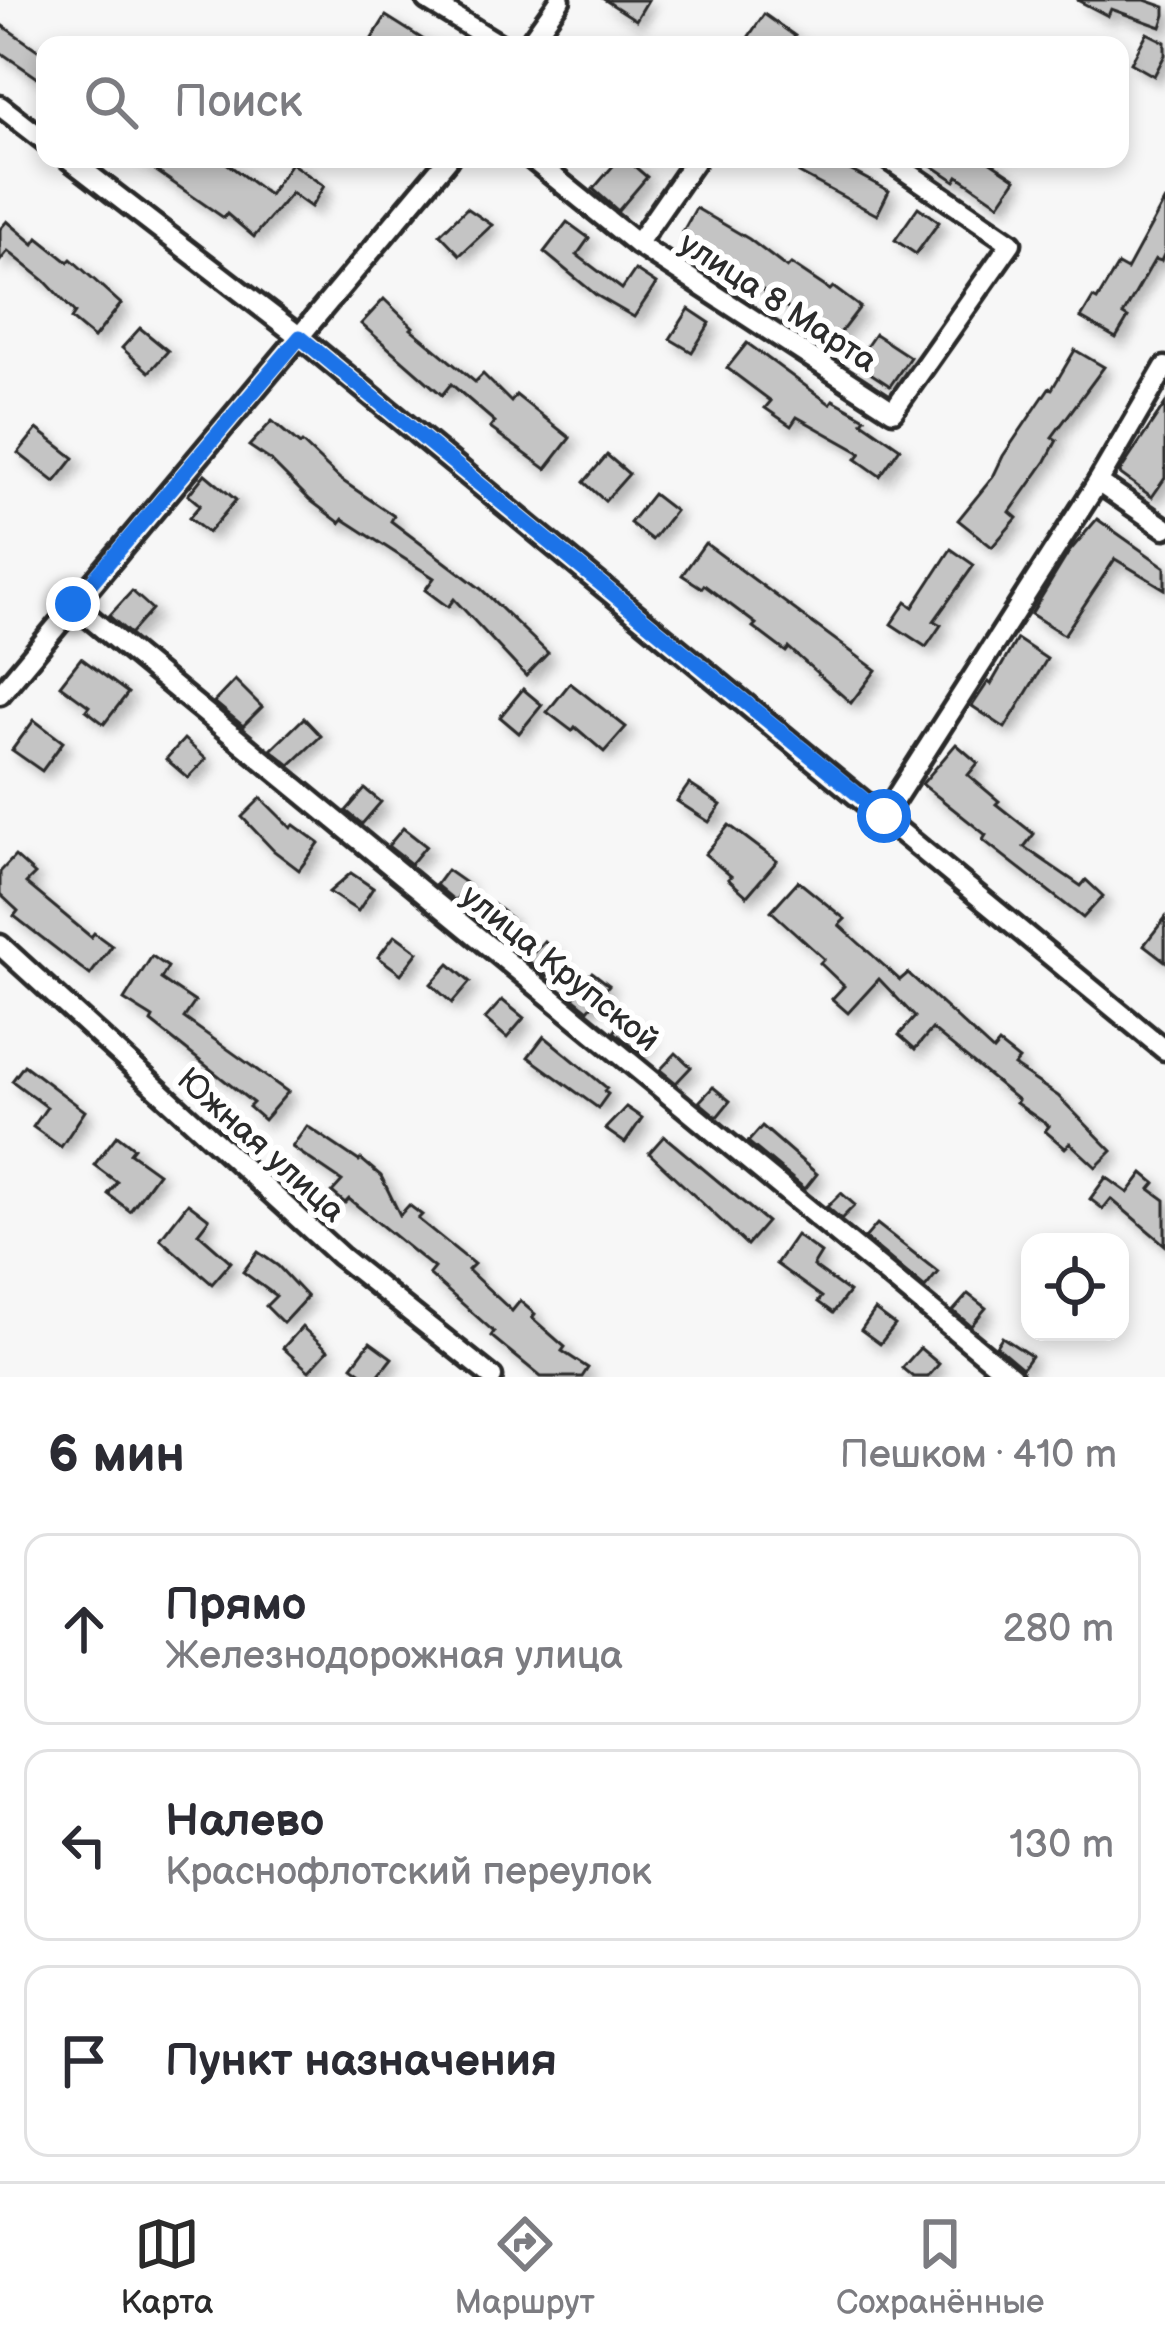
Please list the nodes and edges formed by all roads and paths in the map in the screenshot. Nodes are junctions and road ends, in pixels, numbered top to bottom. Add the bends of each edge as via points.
1 (427, 0) edge
2 (560, 0) edge
3 (485, 36) edge
4 (534, 36) edge
5 (0, 106) edge
6 (36, 133) edge
7 (81, 168) edge
8 (441, 168) edge
9 (543, 168) edge
10 (690, 168) edge
11 (902, 168) edge
12 (637, 244) junction
13 (300, 337) junction
14 (1165, 367) edge
15 (1098, 482) junction
16 (1165, 528) edge
17 (73, 604) junction
18 (0, 694) edge
19 (884, 816) junction
20 (0, 945) edge
21 (1165, 1051) edge
22 (492, 1377) edge
23 (1012, 1377) edge

1 - 3 street
2 - 4 street
5 - 6 street
7 - 13 street
8 - 13 street
9 - 12 street, улица 8 Марта
10 - 12 street, улица 8 Марта
11 - 12 street, улица 8 Марта via 1011,243 893,411
13 - 17 street
13 - 19 street
14 - 15 street
15 - 16 street
15 - 19 street
17 - 18 street
17 - 23 street, улица Крупской
19 - 21 street
20 - 22 street, Южная улица via 340,1256

